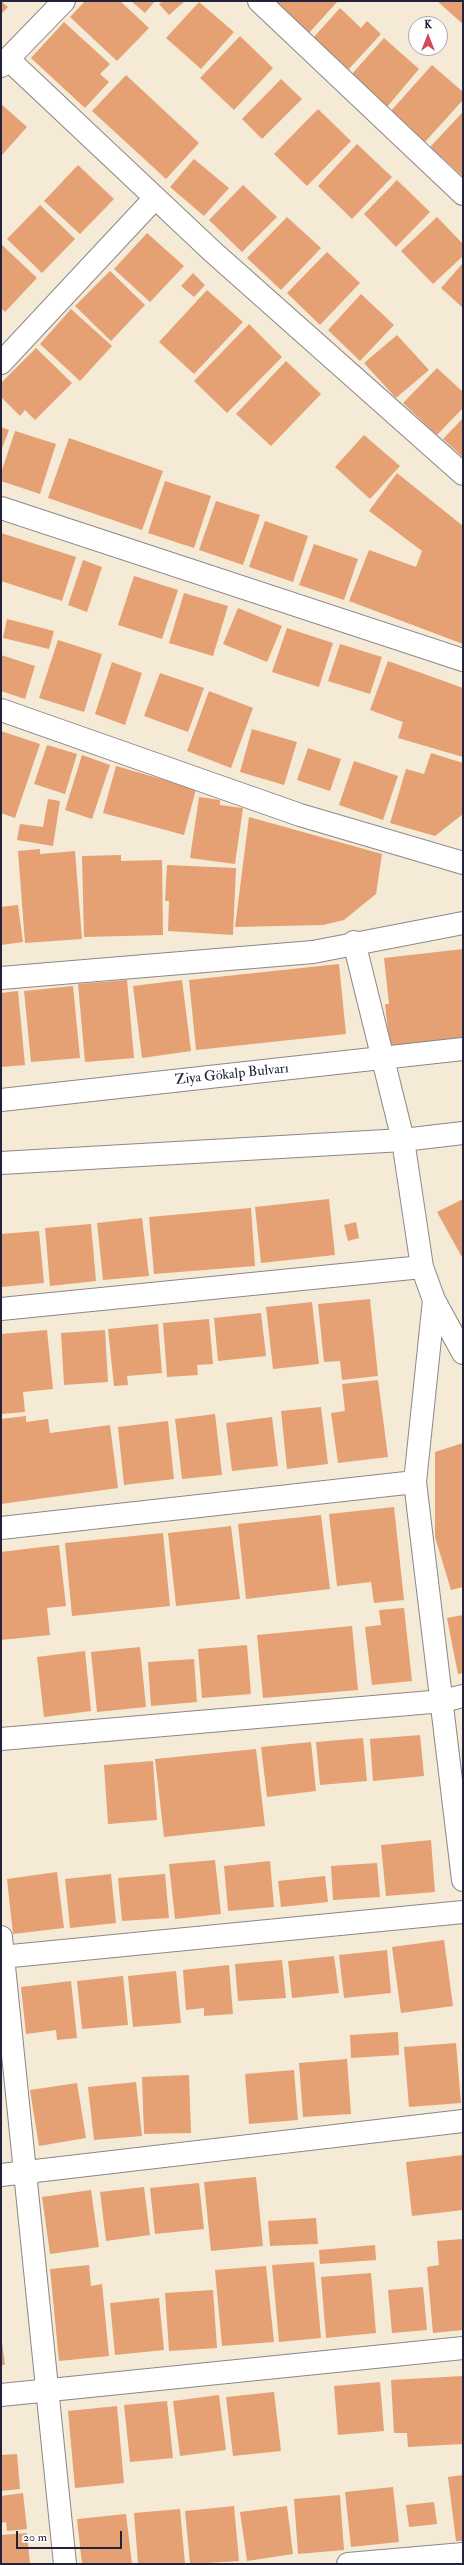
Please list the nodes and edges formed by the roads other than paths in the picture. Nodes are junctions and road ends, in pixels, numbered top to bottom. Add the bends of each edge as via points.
1 (64, 1) edge
2 (259, 1) edge
3 (4, 62) edge
4 (463, 194) edge
5 (155, 198) junction
6 (1, 363) edge
7 (463, 474) edge
8 (1, 508) edge
9 (463, 660) edge
10 (1, 710) edge
11 (463, 863) edge
12 (463, 923) edge
13 (354, 942) junction
14 (1, 978) edge
15 (463, 1049) edge
16 (383, 1058) junction
17 (1, 1100) edge
18 (463, 1133) edge
19 (403, 1140) junction
20 (1, 1163) edge
21 (422, 1267) junction
22 (434, 1300) junction
23 (1, 1309) edge
24 (463, 1353) edge
25 (415, 1482) junction
26 (1, 1528) edge
27 (453, 1699) edge
28 (1, 1739) edge
29 (463, 1880) edge
30 (463, 1912) edge
31 (2, 1951) edge
32 (463, 2121) edge
33 (25, 2173) junction
34 (1, 2175) edge
35 (463, 2348) edge
36 (48, 2390) junction
37 (1, 2395) edge
38 (463, 2554) edge
39 (65, 2564) edge
40 (348, 2564) edge

1 - 3 street
2 - 4 street
3 - 5 street
5 - 6 street
5 - 7 street
8 - 9 street
10 - 11 street via 300,815
12 - 13 street
13 - 14 street via 313,952
13 - 16 street
15 - 16 street, Ziya Gökalp Bulvarı
16 - 17 street, Ziya Gökalp Bulvarı
16 - 19 street
18 - 19 street
19 - 20 street
19 - 21 street
21 - 22 street
21 - 23 street
22 - 24 street
22 - 25 street
25 - 26 street
25 - 27 street
27 - 28 street
27 - 29 street
30 - 31 street
31 - 33 street
32 - 33 street
33 - 34 street
33 - 36 street
35 - 36 street
36 - 37 street
36 - 39 street
38 - 40 street

